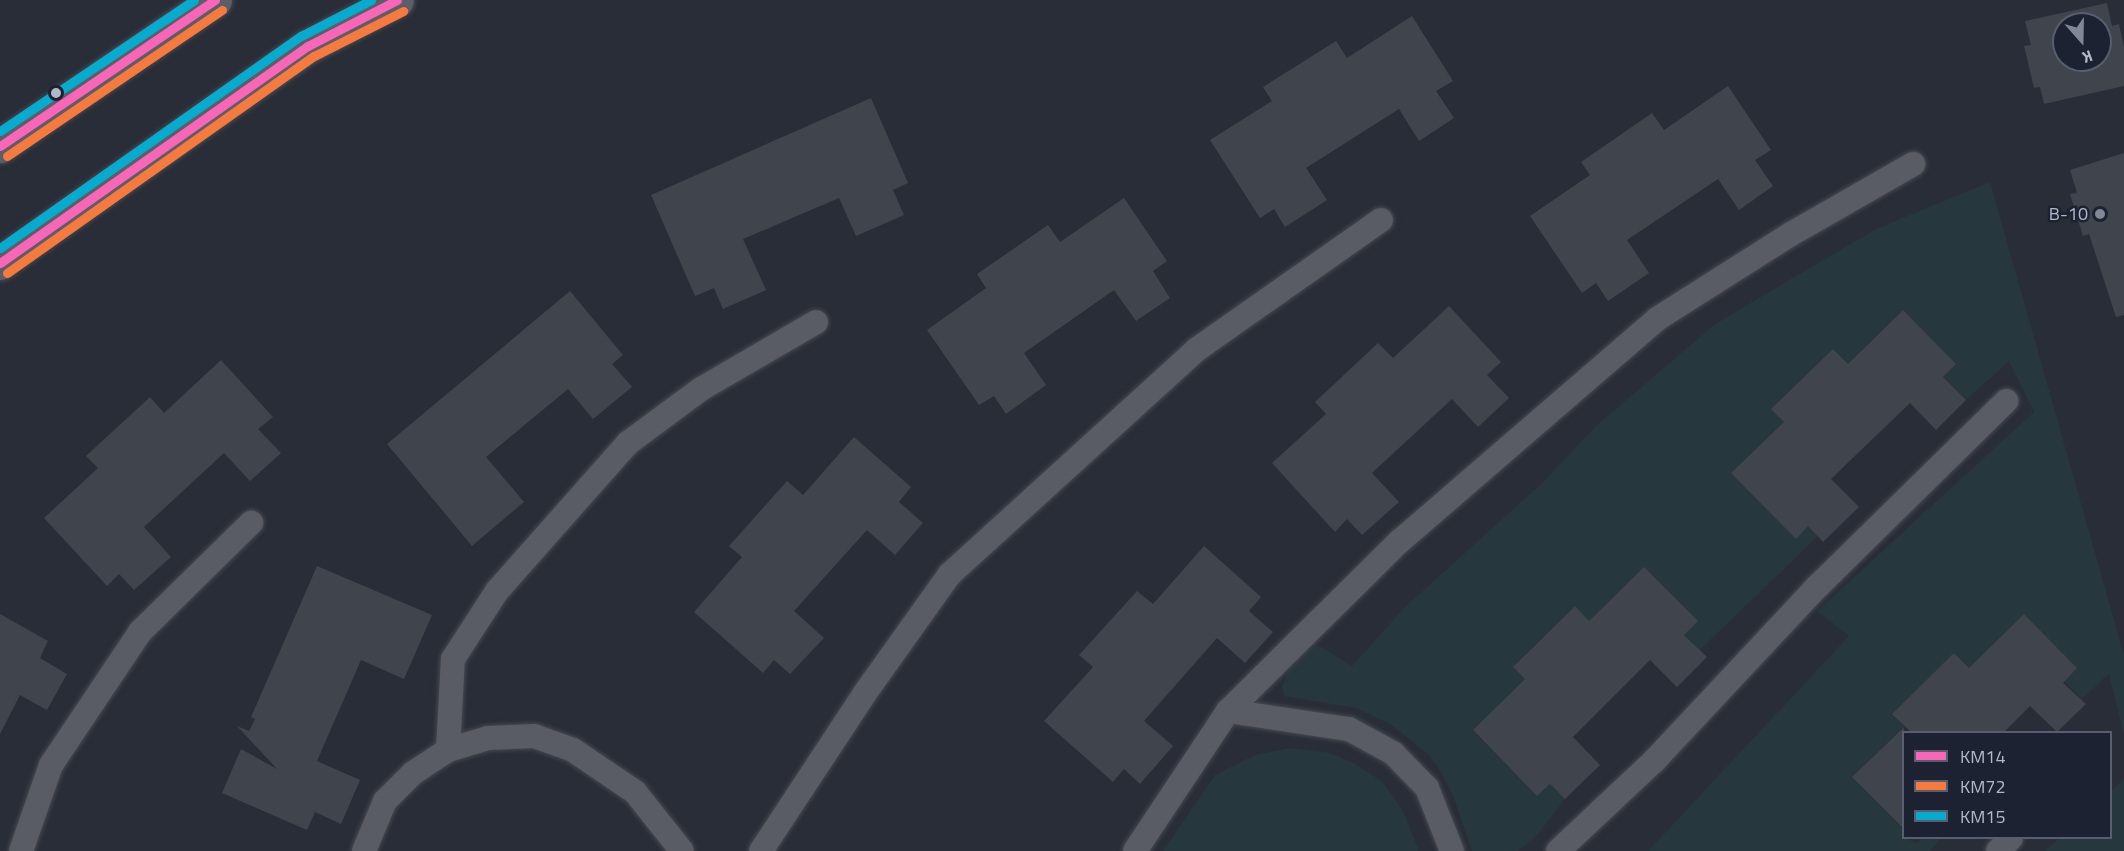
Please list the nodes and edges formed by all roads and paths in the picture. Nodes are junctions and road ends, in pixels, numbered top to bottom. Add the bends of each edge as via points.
1 (215, 0) edge
2 (397, 0) edge
3 (0, 146) edge
4 (1913, 164) dead end
5 (1381, 220) dead end
6 (0, 263) edge
7 (816, 322) dead end
8 (2006, 400) dead end
9 (251, 523) dead end
10 (1228, 711) junction
11 (448, 750) junction
12 (2010, 839) edge
13 (21, 851) edge
14 (364, 851) edge
15 (682, 851) edge
16 (761, 851) edge
17 (1135, 851) edge
18 (1452, 851) edge
19 (1558, 851) edge
20 (1998, 851) edge

1 - 3 main road
2 - 6 main road via 308,46
4 - 10 lane via 1791,234 1658,319 1400,541
5 - 16 lane via 1196,350 950,574 865,693
7 - 11 lane via 701,388 628,443 497,591 453,659
8 - 19 lane via 1818,586 1654,761
9 - 13 lane via 140,632 51,765
10 - 17 lane
10 - 18 lane via 1349,729 1393,753 1427,788
11 - 14 lane via 413,772 385,801
11 - 15 lane via 488,738 534,736 573,750 635,792
12 - 20 lane

